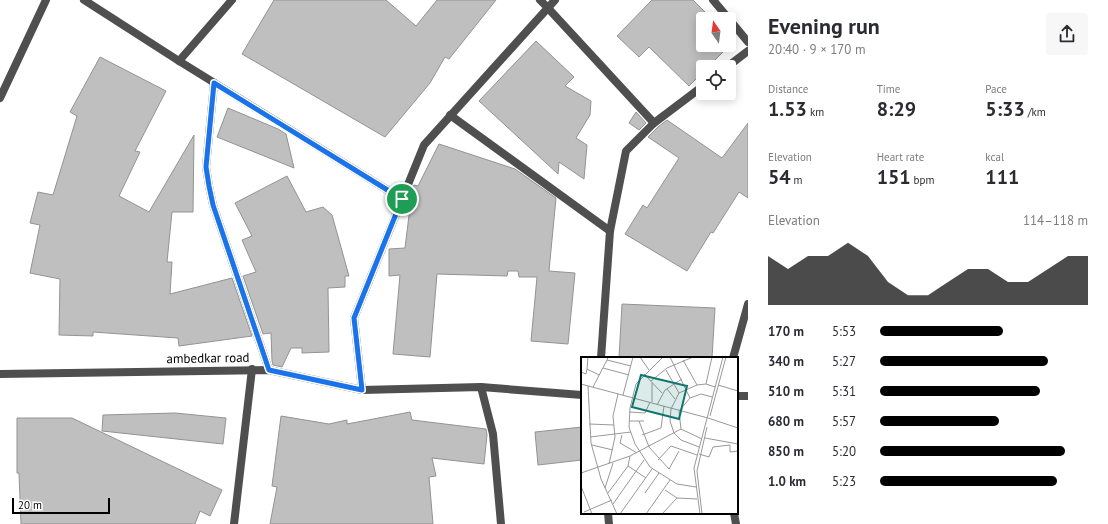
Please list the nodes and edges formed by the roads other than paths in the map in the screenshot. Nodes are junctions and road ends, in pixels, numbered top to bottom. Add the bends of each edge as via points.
1 (46, 0) edge
2 (84, 0) edge
3 (232, 0) edge
4 (540, 0) edge
5 (555, 0) edge
6 (713, 0) edge
7 (547, 7) junction
8 (723, 12) edge
9 (736, 27) edge
10 (748, 42) edge
11 (748, 51) edge
12 (736, 60) edge
13 (179, 61) junction
14 (214, 83) junction
15 (696, 91) edge
16 (0, 98) edge
17 (450, 115) junction
18 (654, 123) junction
19 (402, 199) junction
20 (610, 231) junction
21 (748, 304) edge
22 (601, 357) edge
23 (733, 357) edge
24 (252, 369) junction
25 (269, 370) junction
26 (0, 374) edge
27 (481, 387) junction
28 (362, 390) junction
29 (581, 395) edge
30 (608, 514) edge
31 (734, 514) edge
32 (234, 524) edge
33 (501, 524) edge
34 (609, 524) edge
35 (736, 524) edge

1 - 16 street
2 - 13 street
3 - 13 street
4 - 7 street
5 - 7 street
6 - 8 street
7 - 17 street
7 - 18 street
9 - 10 street
11 - 12 street
13 - 14 street
14 - 19 street
14 - 25 street via 206,167 209,186 213,205
15 - 18 street
17 - 19 street via 424,145
17 - 20 street
18 - 20 street via 626,151
19 - 28 street via 354,318
20 - 22 street
21 - 23 street
24 - 25 street, ambedkar road
24 - 26 street, ambedkar road
24 - 32 street
25 - 28 street, ambedkar road
27 - 28 street, ambedkar road
27 - 29 street, ambedkar road
27 - 33 street via 493,434
30 - 34 street
31 - 35 street

